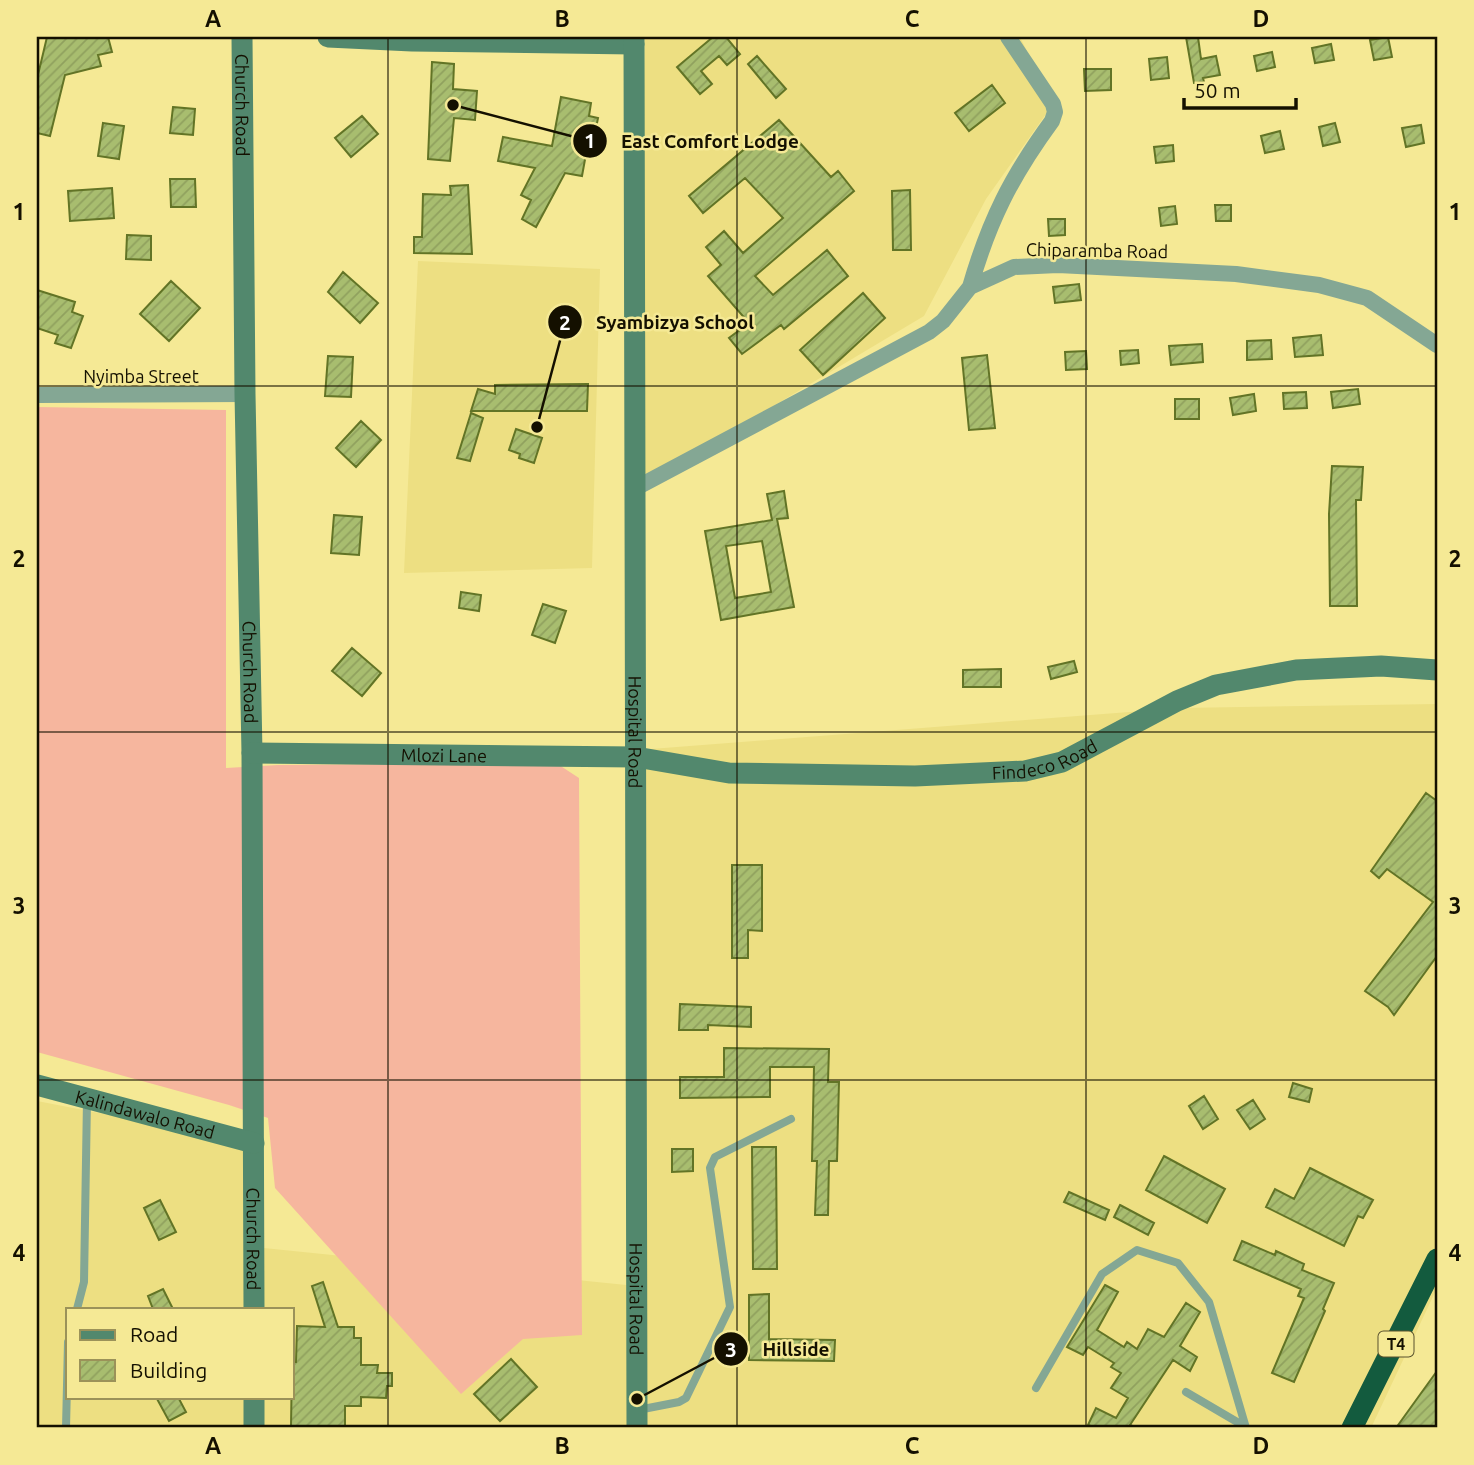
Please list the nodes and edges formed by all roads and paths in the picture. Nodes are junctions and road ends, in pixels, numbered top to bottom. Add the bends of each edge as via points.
1 (242, 37) edge
2 (328, 37) edge
3 (1008, 37) edge
4 (634, 40) edge
5 (970, 287) junction
6 (1437, 345) edge
7 (245, 394) junction
8 (37, 395) edge
9 (634, 489) junction
10 (1437, 670) edge
11 (252, 753) junction
12 (636, 757) junction
13 (37, 1085) edge
14 (87, 1097) junction
15 (791, 1119) dead end
16 (254, 1143) junction
17 (1437, 1259) edge
18 (77, 1308) edge
19 (254, 1308) edge
20 (1036, 1388) dead end
21 (1186, 1392) dead end
22 (67, 1398) edge
23 (254, 1398) edge
24 (637, 1419) edge
25 (1245, 1427) edge
26 (66, 1428) edge
27 (254, 1428) edge
28 (1352, 1428) edge

1 - 7 street, Church Road
2 - 4 street
3 - 5 street via 1055,112 996,210
4 - 9 street, Hospital Road
5 - 6 street, Chiparamba Road via 1014,268 1058,265 1236,274 1319,285 1367,298
5 - 9 street, Chiparamba Road via 929,332
7 - 8 street, Nyimba Street
7 - 11 street, Church Road
9 - 12 street, Hospital Road
10 - 12 street, Findeco Road via 1381,666 1296,670 1216,685 1062,762 1025,771 915,776 729,773
11 - 12 street, Mlozi Lane
11 - 16 street, Church Road
12 - 24 street, Hospital Road
13 - 14 street, Kalindawalo Road
14 - 16 street, Kalindawalo Road
14 - 18 lane via 84,1282
15 - 24 lane via 712,1162 730,1307 686,1398
16 - 19 street, Church Road
17 - 28 highway, T4
20 - 25 lane via 1102,1274 1137,1250 1178,1263 1209,1302
21 - 25 lane
22 - 26 lane
23 - 27 street

